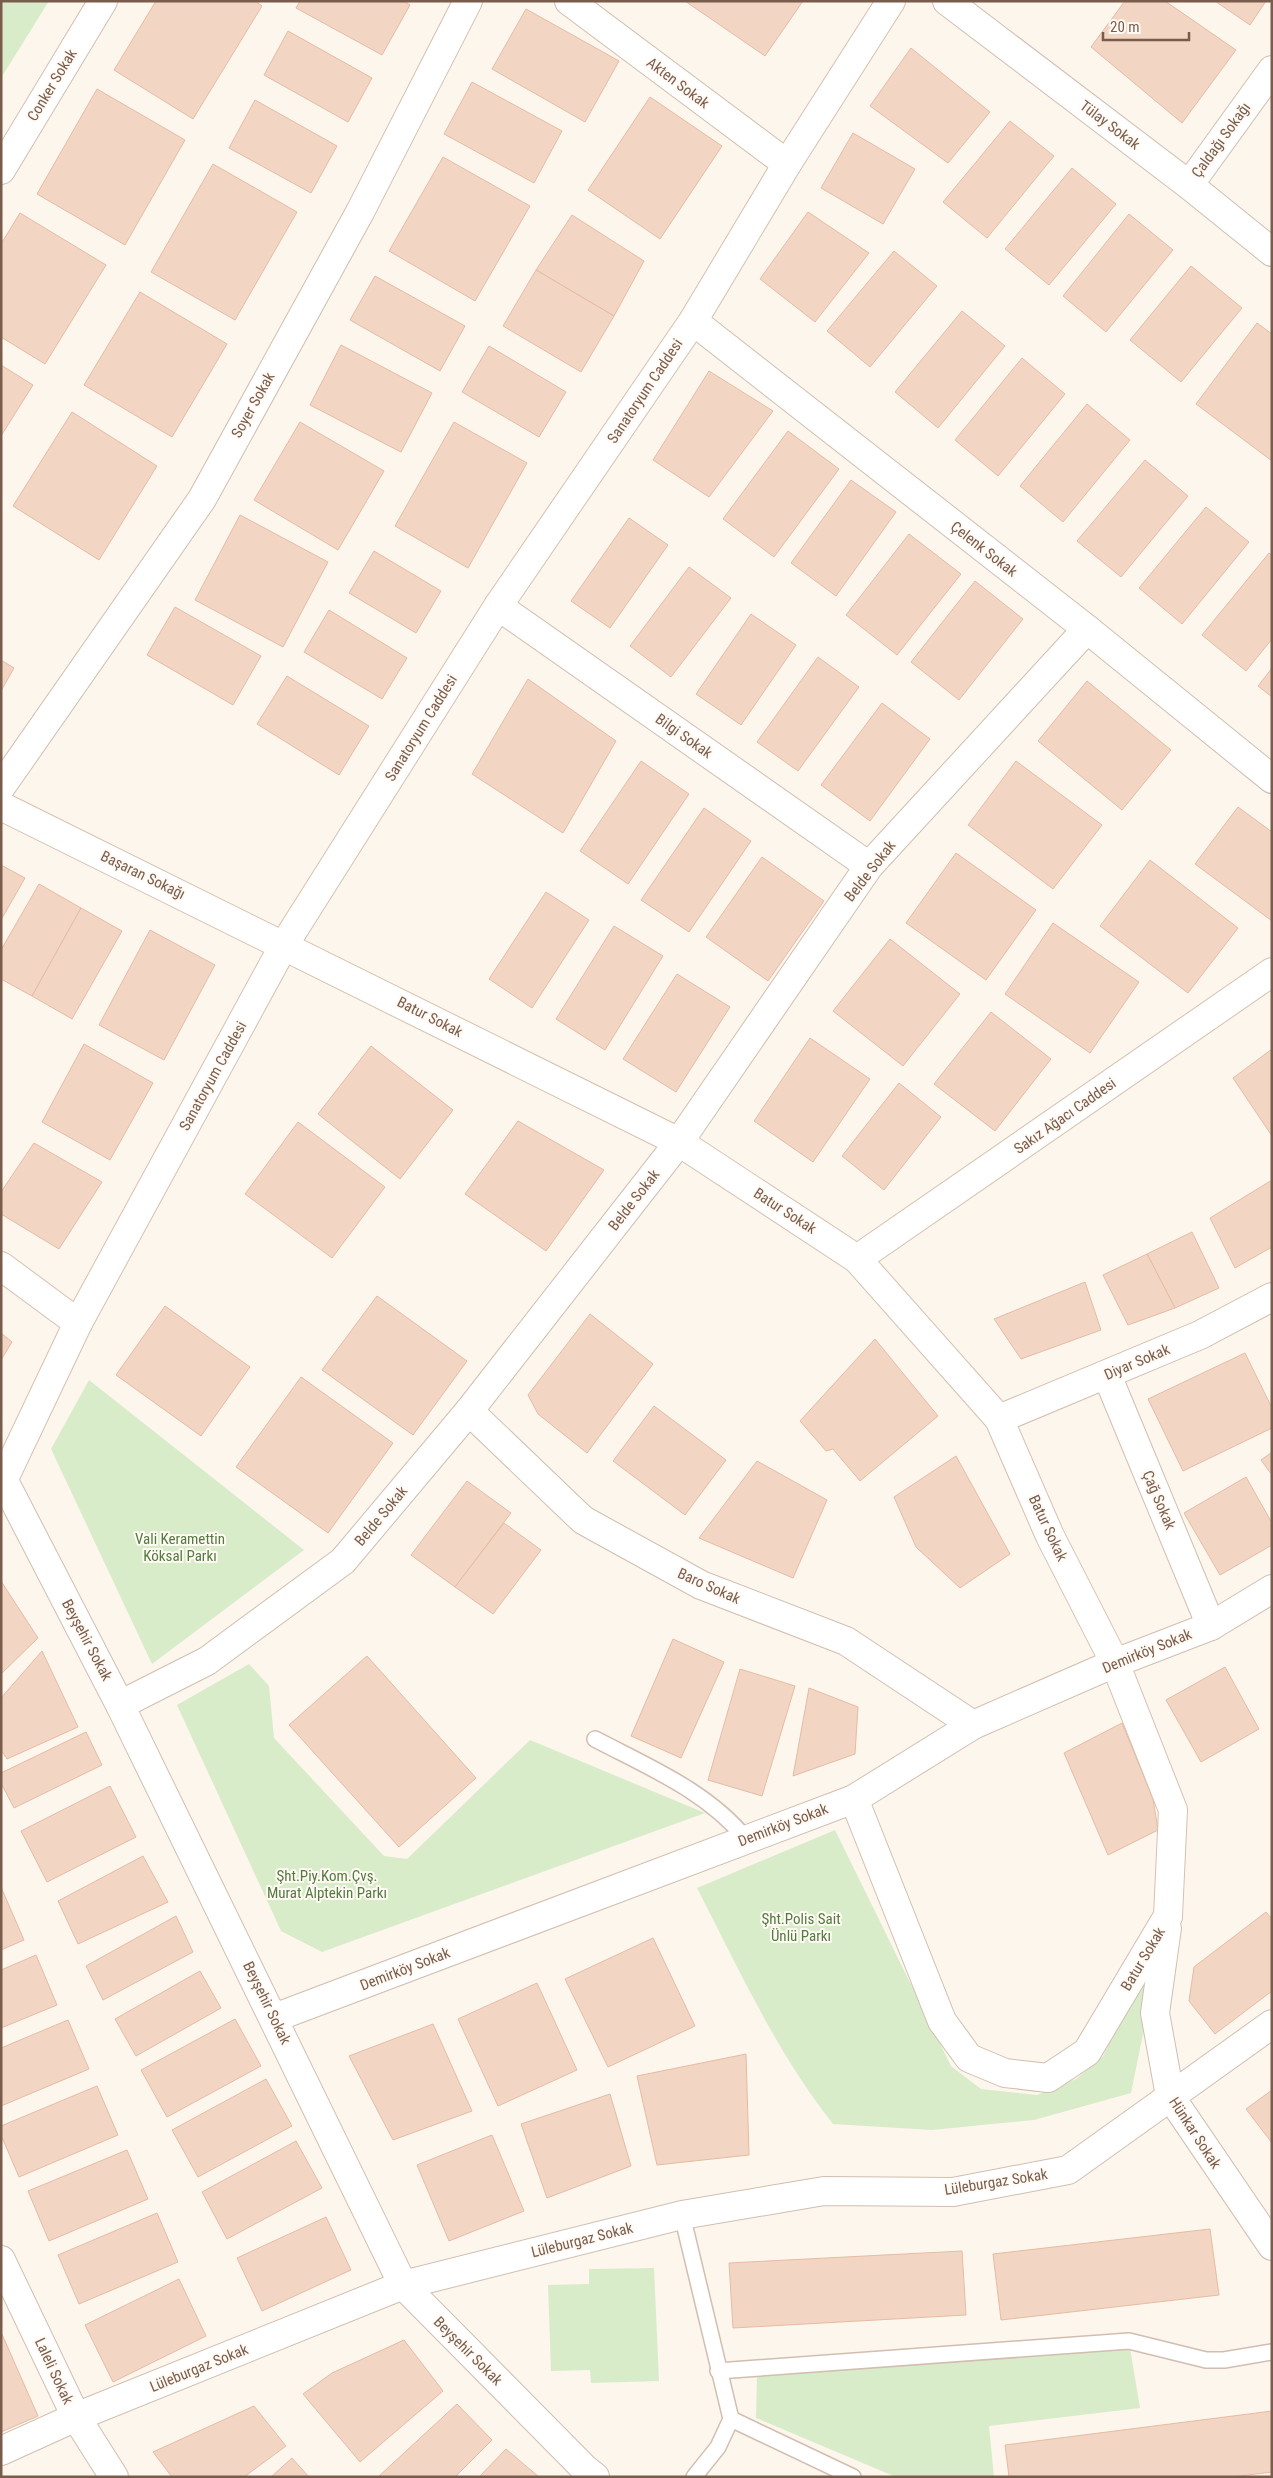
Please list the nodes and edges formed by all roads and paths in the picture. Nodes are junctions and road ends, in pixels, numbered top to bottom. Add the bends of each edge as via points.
1 (103, 1) edge
2 (468, 1) edge
3 (569, 1) edge
4 (891, 1) edge
5 (947, 1) edge
6 (1272, 70) edge
7 (787, 164) junction
8 (1, 170) edge
9 (1189, 185) junction
10 (1272, 252) edge
11 (693, 321) junction
12 (498, 606) junction
13 (1086, 629) junction
14 (1272, 779) edge
15 (1, 787) edge
16 (1, 806) edge
17 (870, 866) junction
18 (284, 945) junction
19 (1272, 972) edge
20 (679, 1142) junction
21 (858, 1259) junction
22 (1, 1266) edge
23 (1272, 1297) edge
24 (78, 1323) junction
25 (1107, 1374) junction
26 (469, 1412) junction
27 (1000, 1419) junction
28 (3, 1483) edge
29 (1272, 1589) edge
30 (1211, 1626) junction
31 (1115, 1663) junction
32 (120, 1705) junction
33 (972, 1725) junction
34 (595, 1738) dead end
35 (854, 1799) junction
36 (746, 1840) junction
37 (1168, 1916) junction
38 (274, 2018) junction
39 (1272, 2024) edge
40 (1170, 2096) junction
41 (682, 2215) junction
42 (1272, 2246) edge
43 (1, 2260) edge
44 (403, 2285) junction
45 (1272, 2352) edge
46 (718, 2371) junction
47 (76, 2417) junction
48 (730, 2419) junction
49 (1, 2451) edge
50 (586, 2474) edge
51 (114, 2477) edge
52 (694, 2477) edge
53 (853, 2477) edge

1 - 8 street, Conker Sokak
2 - 15 street, Soyer Sokak via 360,212 202,498
3 - 7 street, Akten Sokak
4 - 7 street, Sanatoryum Caddesi
5 - 9 street, Tülay Sokak
6 - 9 street, Çaldağı Sokağı
7 - 11 street, Sanatoryum Caddesi
9 - 10 street, Tülay Sokak
11 - 12 street, Sanatoryum Caddesi
11 - 13 street, Çelenk Sokak
12 - 17 street, Bilgi Sokak
12 - 18 street, Sanatoryum Caddesi
13 - 14 street, Çelenk Sokak
13 - 17 street, Belde Sokak
16 - 18 street, Başaran Sokağı
17 - 20 street, Belde Sokak
18 - 20 street, Batur Sokak
18 - 24 street, Sanatoryum Caddesi
19 - 21 street, Sakız Ağacı Caddesi
20 - 21 street, Batur Sokak
20 - 26 street, Belde Sokak
21 - 27 street, Batur Sokak
22 - 24 street
23 - 25 street, Diyar Sokak via 1200,1335
24 - 28 street, Sanatoryum Caddesi
25 - 27 street, Diyar Sokak
25 - 30 street, Çağ Sokak
26 - 32 street, Belde Sokak via 343,1561 207,1661
26 - 33 street, Baro Sokak via 584,1520 701,1586 846,1641
27 - 31 street, Batur Sokak via 1050,1536
28 - 32 street, Beyşehir Sokak
29 - 30 street, Demirköy Sokak
30 - 31 street, Demirköy Sokak
31 - 33 street, Demirköy Sokak
31 - 37 street, Batur Sokak via 1173,1810
32 - 38 street, Beyşehir Sokak
33 - 35 street, Demirköy Sokak
34 - 36 lane via 702,1797
35 - 36 street, Demirköy Sokak
35 - 37 street, Batur Sokak via 942,2021 969,2058 1005,2073 1048,2078 1087,2052
36 - 38 street, Demirköy Sokak
37 - 40 street, Hünkar Sokak via 1154,2013
38 - 44 street, Beyşehir Sokak
39 - 40 street, Lüleburgaz Sokak
40 - 41 street, Lüleburgaz Sokak via 1068,2170 953,2192 824,2191
40 - 42 street, Hünkar Sokak
41 - 44 street, Lüleburgaz Sokak
41 - 46 lane
43 - 47 street, Laleli Sokak
44 - 47 street, Lüleburgaz Sokak
44 - 50 street, Beyşehir Sokak
45 - 46 lane via 1206,2360 1129,2341
46 - 48 lane
47 - 49 street, Lüleburgaz Sokak
47 - 51 street, Laleli Sokak
48 - 52 lane via 718,2447
48 - 53 lane

